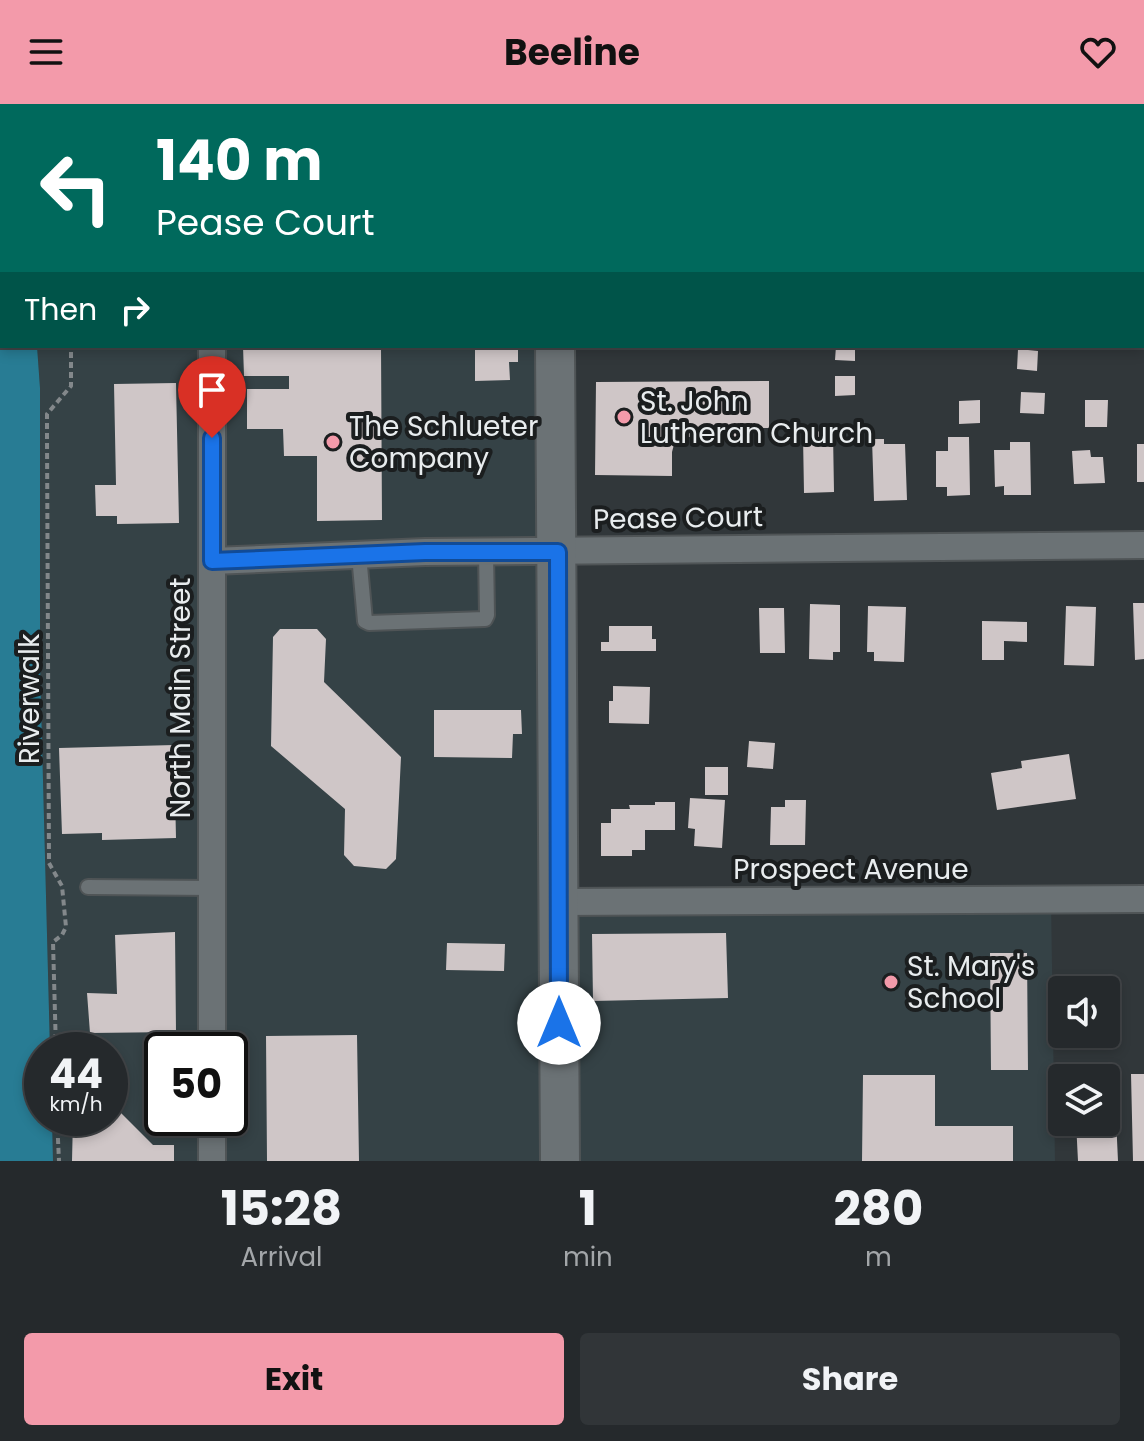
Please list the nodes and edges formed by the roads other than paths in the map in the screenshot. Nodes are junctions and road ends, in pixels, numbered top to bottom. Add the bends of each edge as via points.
1 (212, 348) edge
2 (555, 348) edge
3 (1144, 545) edge
4 (486, 552) junction
5 (558, 552) junction
6 (359, 555) junction
7 (212, 561) junction
8 (88, 887) dead end
9 (212, 888) junction
10 (1144, 899) edge
11 (558, 902) junction
12 (212, 1032) edge
13 (212, 1136) edge
14 (212, 1161) edge
15 (560, 1161) edge

1 - 7 street, North Main Street
2 - 5 main road
3 - 5 street, Pease Court
4 - 5 street, Pease Court
4 - 6 street, Pease Court
4 - 6 lane via 485,619 369,623
5 - 11 main road
6 - 7 street, Pease Court
7 - 9 street, North Main Street
8 - 9 lane
9 - 12 street, North Main Street
10 - 11 street, Prospect Avenue
11 - 15 main road
13 - 14 street

